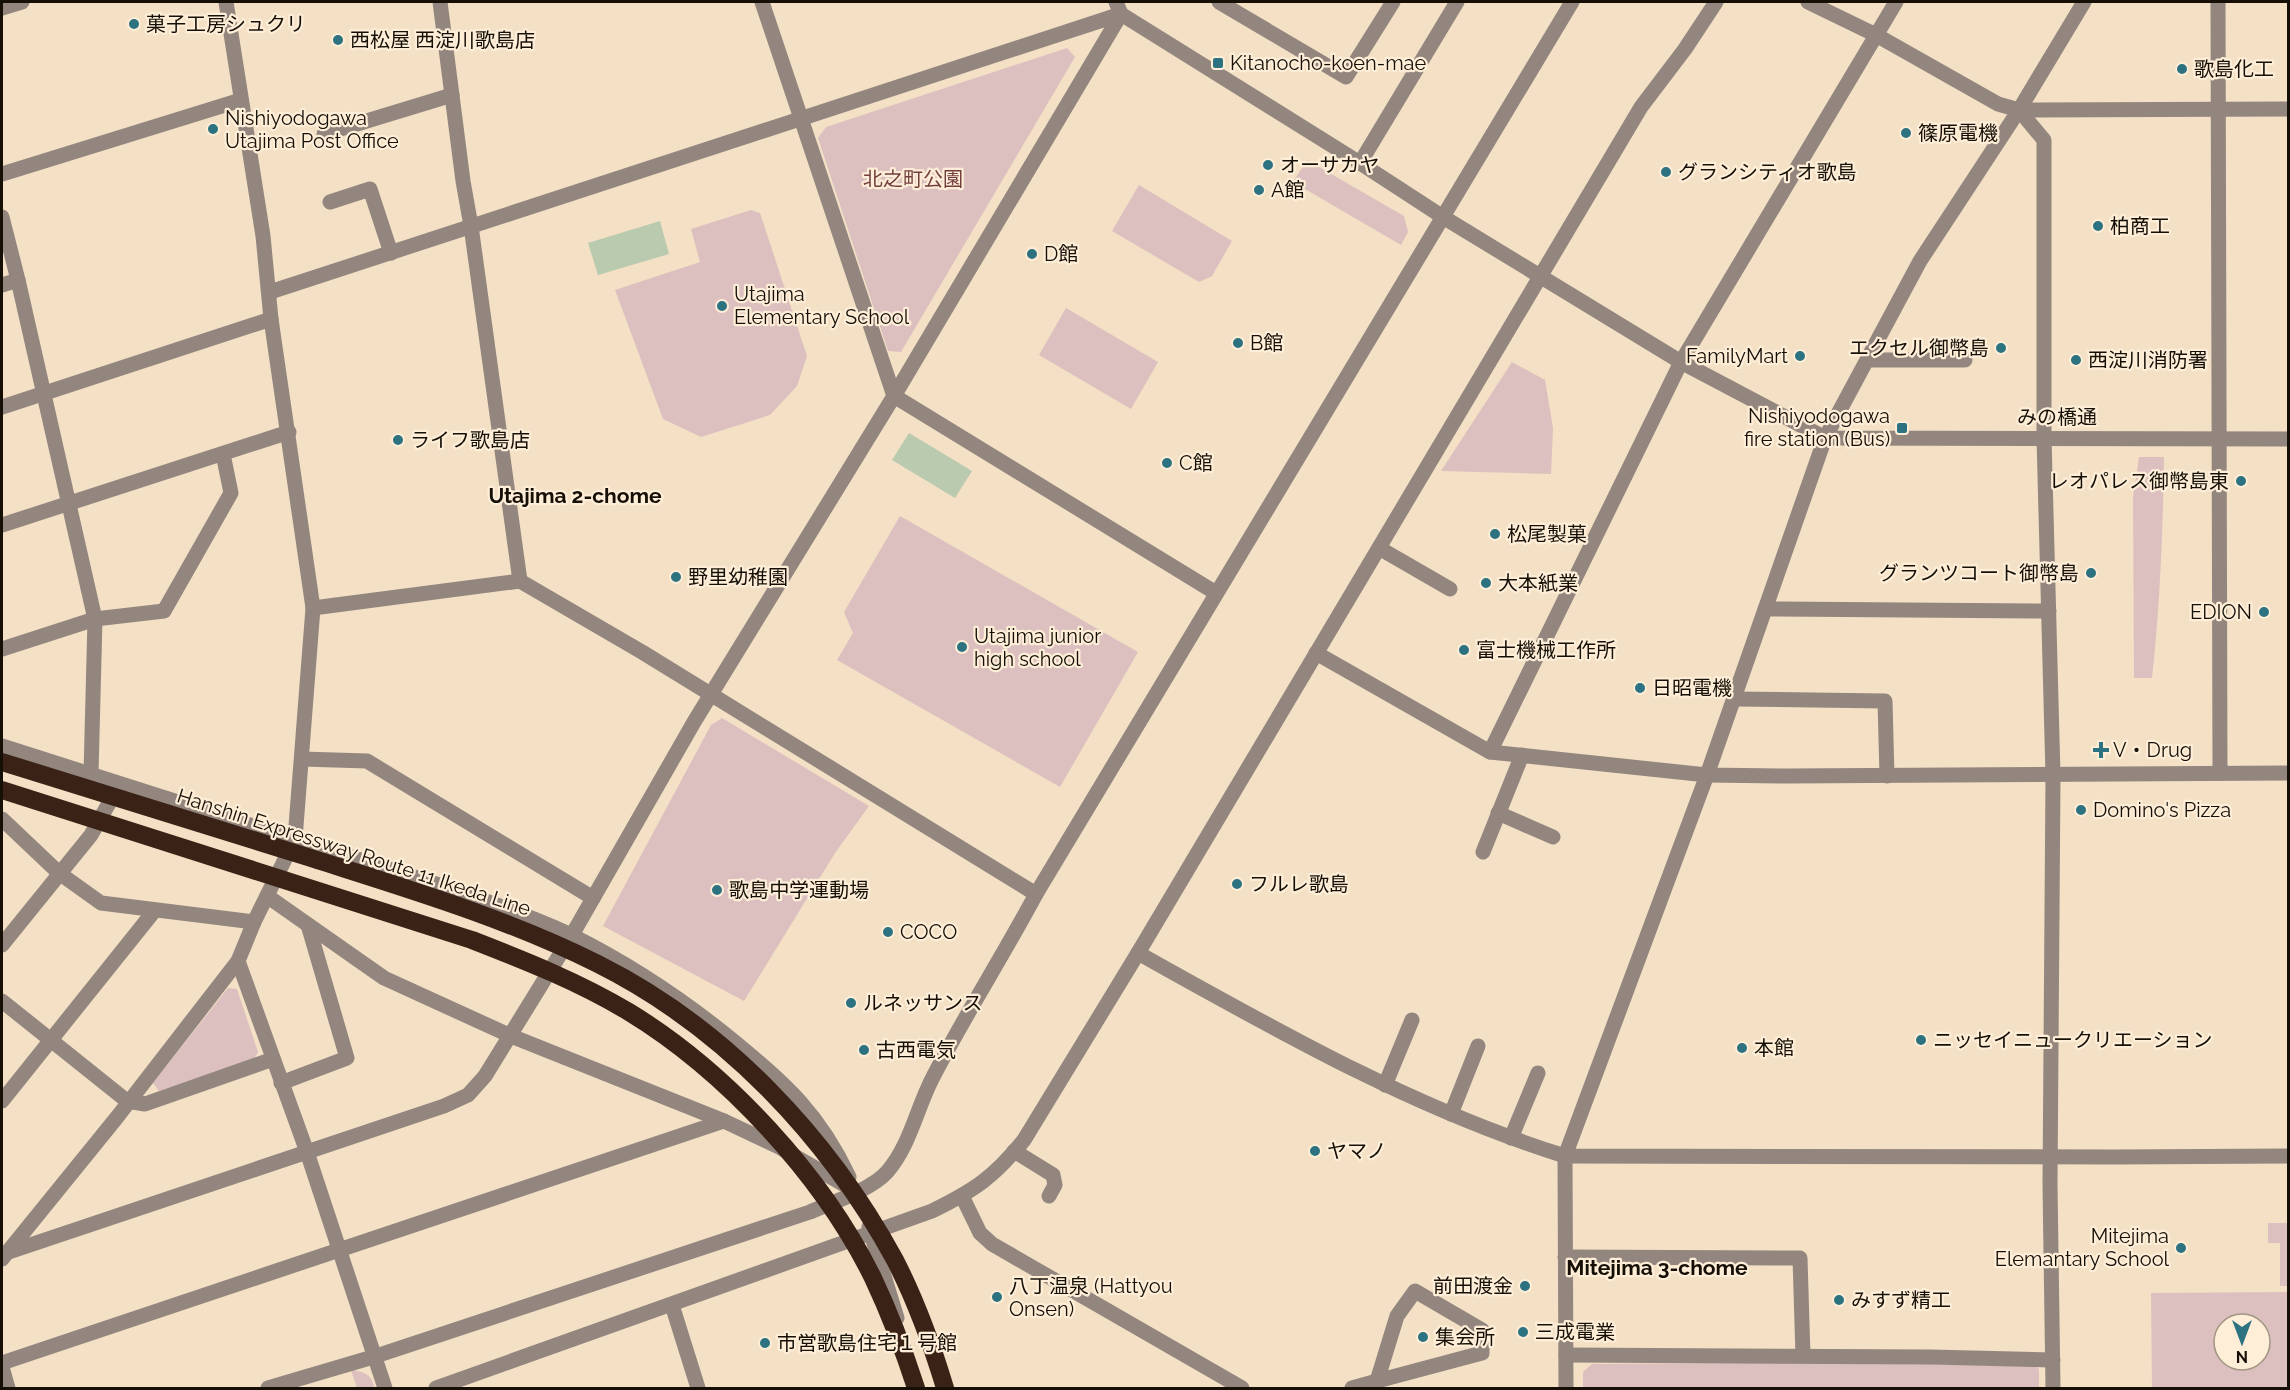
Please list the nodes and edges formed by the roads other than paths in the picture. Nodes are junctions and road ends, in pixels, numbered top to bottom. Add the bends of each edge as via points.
1 (22, 2) edge
2 (226, 2) edge
3 (440, 2) edge
4 (762, 2) edge
5 (1219, 2) edge
6 (1393, 2) edge
7 (1457, 2) edge
8 (1572, 2) edge
9 (1716, 2) edge
10 (1808, 2) edge
11 (1896, 2) edge
12 (2084, 2) edge
13 (2218, 2) edge
14 (2, 8) edge
15 (1119, 8) edge
16 (1876, 35) junction
17 (452, 95) junction
18 (241, 100) junction
19 (2218, 109) junction
20 (2289, 109) edge
21 (2019, 110) junction
22 (799, 118) junction
23 (324, 134) dead end
24 (1360, 163) junction
25 (2, 174) edge
26 (330, 202) dead end
27 (2, 217) edge
28 (1443, 217) junction
29 (471, 226) junction
30 (391, 253) junction
31 (1541, 276) junction
32 (18, 280) junction
33 (2, 285) edge
34 (270, 292) junction
35 (271, 319) junction
36 (1867, 360) junction
37 (1965, 360) dead end
38 (1681, 362) junction
39 (44, 394) junction
40 (894, 396) junction
41 (2, 407) edge
42 (288, 432) junction
43 (1825, 438) junction
44 (2044, 438) junction
45 (2219, 438) junction
46 (2289, 438) edge
47 (223, 454) junction
48 (69, 503) junction
49 (2, 525) edge
50 (1379, 548) junction
51 (520, 581) junction
52 (1450, 589) dead end
53 (1216, 593) junction
54 (313, 608) junction
55 (1766, 609) junction
56 (2049, 611) junction
57 (94, 619) junction
58 (2, 649) edge
59 (1316, 653) junction
60 (712, 696) junction
61 (1734, 699) junction
62 (2, 746) edge
63 (1490, 752) junction
64 (1522, 755) junction
65 (302, 759) junction
66 (2, 762) edge
67 (2289, 772) edge
68 (2220, 773) junction
69 (91, 774) junction
70 (1707, 775) junction
71 (2053, 775) junction
72 (1887, 776) junction
73 (120, 783) junction
74 (2, 790) edge
75 (1498, 813) junction
76 (2, 819) edge
77 (1554, 837) dead end
78 (295, 839) junction
79 (1483, 852) dead end
80 (58, 873) junction
81 (1036, 894) junction
82 (267, 896) junction
83 (593, 898) junction
84 (155, 910) junction
85 (254, 922) junction
86 (308, 925) junction
87 (572, 935) junction
88 (2, 945) edge
89 (1138, 953) junction
90 (238, 961) junction
91 (2, 1001) edge
92 (1412, 1020) dead end
93 (511, 1036) junction
94 (51, 1039) junction
95 (1478, 1046) dead end
96 (273, 1059) junction
97 (1538, 1073) dead end
98 (281, 1083) junction
99 (1385, 1085) junction
100 (2, 1101) edge
101 (128, 1101) junction
102 (1451, 1114) junction
103 (724, 1121) junction
104 (1511, 1138) junction
105 (1014, 1151) junction
106 (307, 1152) junction
107 (1565, 1156) junction
108 (2051, 1156) junction
109 (2289, 1156) edge
110 (856, 1192) junction
111 (962, 1196) junction
112 (1049, 1196) dead end
113 (872, 1234) junction
114 (338, 1251) junction
115 (5, 1256) edge
116 (1565, 1257) junction
117 (672, 1305) junction
118 (1566, 1355) junction
119 (1803, 1356) junction
120 (373, 1357) junction
121 (2053, 1360) junction
122 (2, 1365) edge
123 (474, 1382) edge
124 (1388, 1382) edge
125 (8, 1389) edge
126 (268, 1389) edge
127 (385, 1389) edge
128 (436, 1389) edge
129 (698, 1389) edge
130 (914, 1389) edge
131 (945, 1389) edge
132 (1242, 1389) edge
133 (1352, 1389) edge
134 (1566, 1389) edge
135 (2053, 1389) edge

1 - 14 street
2 - 18 street
3 - 17 street
4 - 22 street
5 - 6 street via 1346,77
7 - 24 street
8 - 28 street
9 - 31 street via 1641,107
10 - 16 street
11 - 16 street
12 - 21 street
13 - 19 street
15 - 22 street
15 - 24 street
15 - 40 street
16 - 21 street via 1998,104
16 - 38 street
17 - 23 street
17 - 29 street
18 - 25 street
18 - 34 street
19 - 20 street
19 - 21 street
19 - 45 street
21 - 36 street via 1920,261
21 - 44 street via 2044,140
22 - 29 street
22 - 40 street
24 - 28 street
26 - 30 street via 370,189
27 - 32 street
28 - 31 street
28 - 53 street
29 - 30 street
29 - 51 street
30 - 34 street
31 - 38 street
31 - 50 street
32 - 33 street
32 - 39 street
34 - 35 street
35 - 39 street
35 - 42 street
36 - 37 street
36 - 43 street
38 - 43 street
38 - 63 street
39 - 41 street
39 - 48 street
40 - 53 street
40 - 60 street
42 - 47 street
42 - 54 street
43 - 44 street, みの橋通
43 - 55 street
44 - 45 street, みの橋通
44 - 56 street
45 - 46 street, みの橋通
45 - 68 street
47 - 48 street
47 - 57 street via 231,493 164,611
48 - 49 street
48 - 57 street
50 - 52 street
50 - 59 street
51 - 54 street
51 - 60 street
53 - 81 street
54 - 65 street
55 - 56 street
55 - 61 street
56 - 71 street
57 - 58 street
57 - 69 street
59 - 63 street
59 - 89 street
60 - 81 street
60 - 83 street
61 - 70 street
61 - 72 street via 1885,701
62 - 69 street
63 - 64 street
64 - 70 street
64 - 75 street
65 - 78 street
65 - 83 street via 367,761
66 - 131 highway, Hanshin Expressway Route 11 Ikeda Line, bridge via 487,916 600,965 651,994 736,1059 810,1135 842,1176 896,1262
67 - 68 street
68 - 71 street
69 - 73 street
70 - 72 street
70 - 107 street
71 - 72 street
71 - 108 street
73 - 78 street
73 - 80 street via 91,835
74 - 130 highway, bridge via 472,940 584,987 631,1013 715,1076 782,1144 817,1188 872,1276 892,1320
75 - 77 street
75 - 79 street
76 - 80 street
78 - 82 street
78 - 87 street via 458,891
80 - 84 street via 101,903
80 - 88 street
81 - 110 street via 962,1021 897,1159 886,1173
82 - 85 street
82 - 86 street
83 - 87 street
84 - 85 street
84 - 94 street
85 - 90 street
86 - 93 street via 384,978
86 - 98 street via 347,1058
87 - 93 street
87 - 110 street via 644,975 711,1022 771,1072 798,1097 820,1126
89 - 99 street
89 - 105 street
90 - 96 street
90 - 101 street
91 - 94 street
92 - 99 street
93 - 103 street
93 - 106 street via 468,1095
94 - 100 street
94 - 101 street
95 - 102 street
96 - 98 street
96 - 101 street via 145,1104
97 - 104 street
98 - 106 street
99 - 102 street
101 - 115 street
102 - 104 street
103 - 110 street via 779,1147
103 - 114 street
104 - 107 street
105 - 111 street via 984,1183
105 - 112 street via 1053,1176
106 - 114 street
106 - 115 street
107 - 108 street
107 - 116 street
108 - 109 street
108 - 121 street
110 - 113 street
110 - 120 street via 810,1212
111 - 113 street
111 - 132 street via 980,1233 992,1244
113 - 117 street
113 - 130 street
114 - 120 street
114 - 122 street
116 - 118 street
116 - 119 street via 1800,1258
117 - 123 street
117 - 129 street
118 - 119 street
118 - 134 street
119 - 121 street
120 - 126 street
120 - 127 street
121 - 135 street
122 - 125 street
123 - 128 street
124 - 124 street via 1397,1316 1415,1291 1482,1330 1482,1353
124 - 133 street

